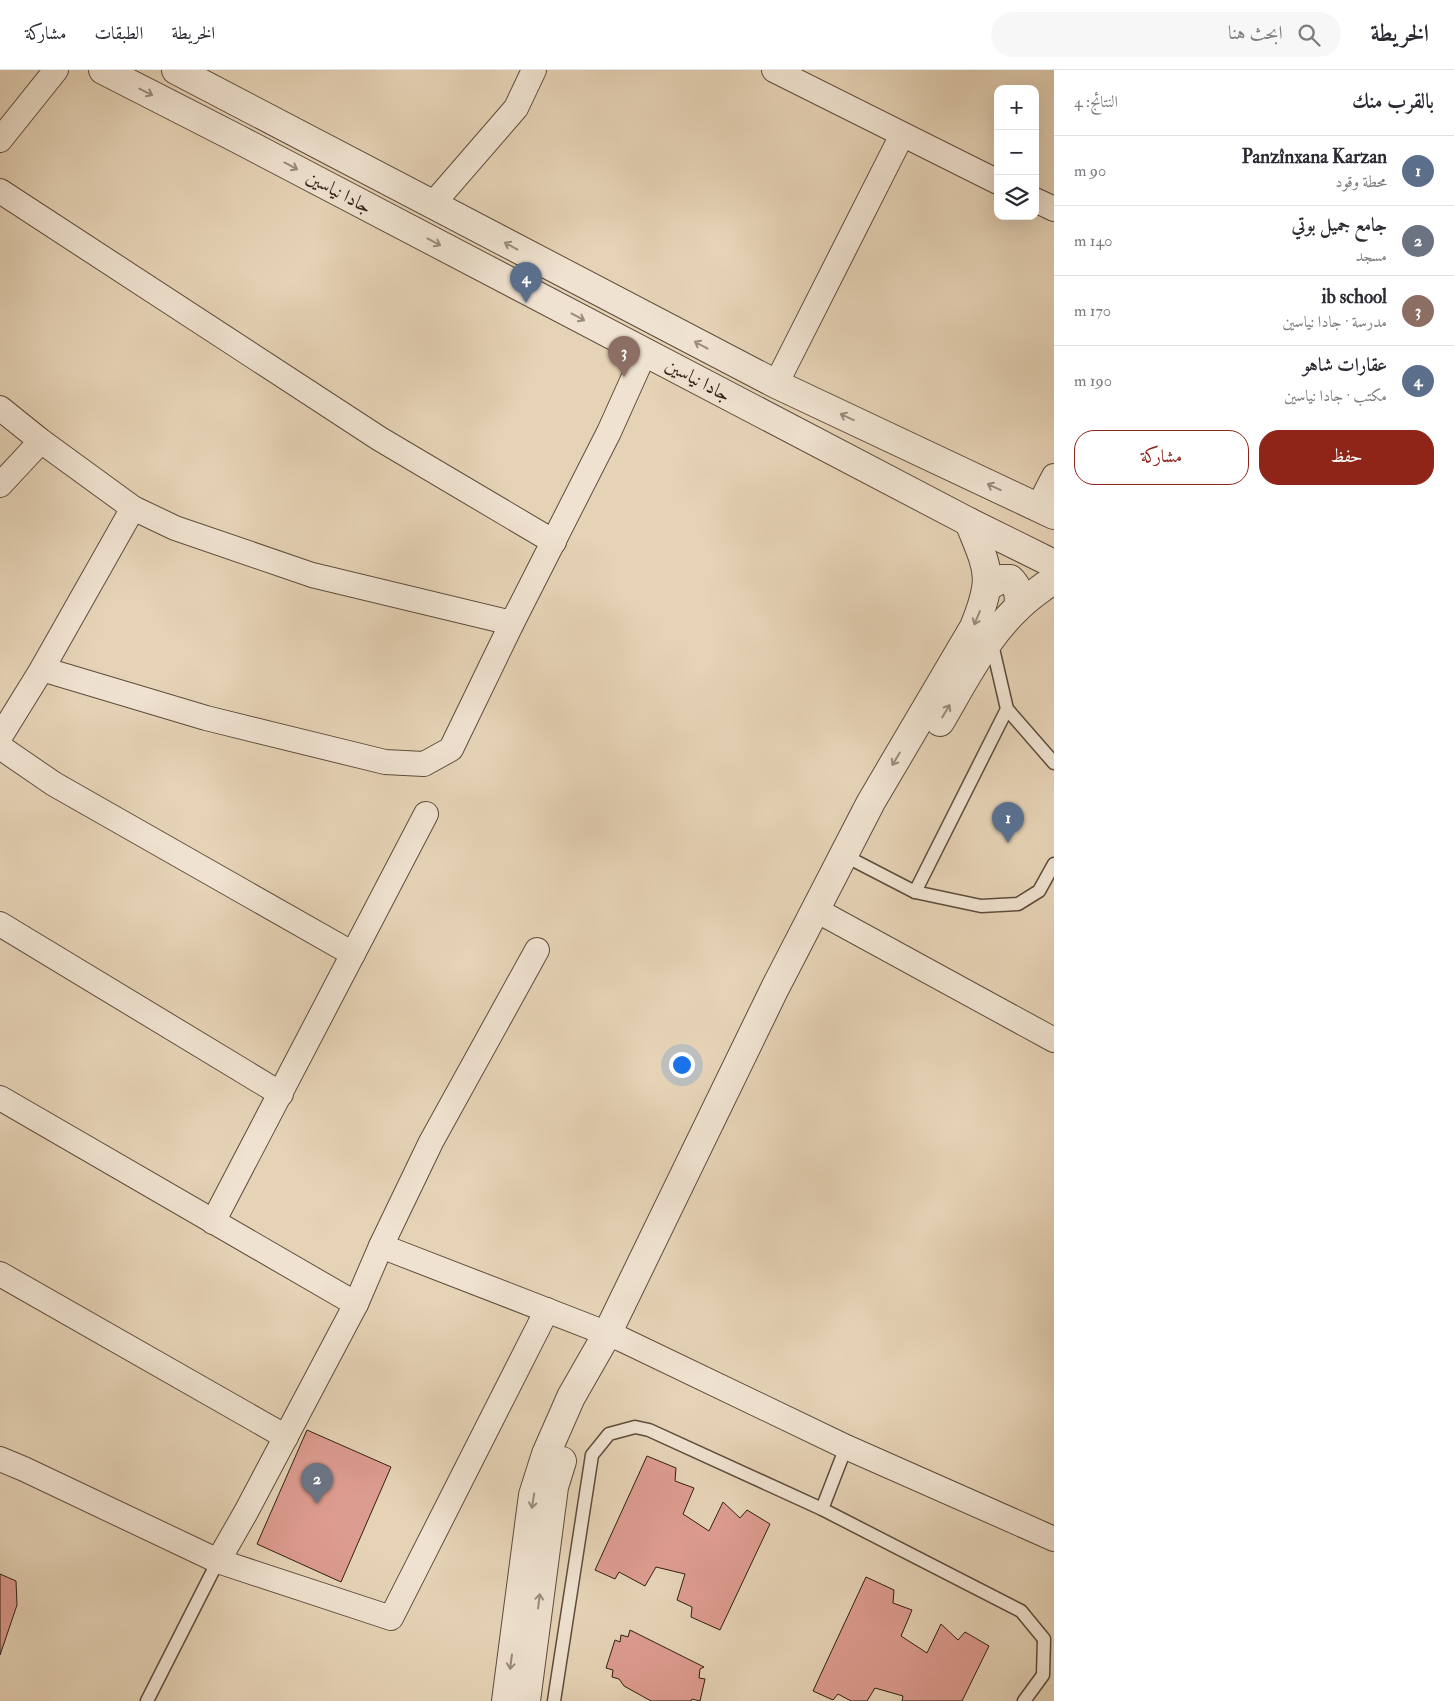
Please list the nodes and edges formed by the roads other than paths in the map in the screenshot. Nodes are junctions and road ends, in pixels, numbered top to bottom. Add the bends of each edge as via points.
1 (56, 70) edge
2 (103, 70) edge
3 (176, 70) edge
4 (534, 70) edge
5 (774, 70) edge
6 (902, 135) junction
7 (0, 140) edge
8 (994, 180) edge
9 (0, 191) edge
10 (1039, 202) edge
11 (432, 204) junction
12 (1054, 209) edge
13 (645, 352) junction
14 (735, 363) junction
15 (776, 384) junction
16 (720, 392) junction
17 (0, 408) edge
18 (41, 441) junction
19 (1054, 476) edge
20 (0, 485) edge
21 (133, 508) junction
22 (1046, 511) edge
23 (969, 522) junction
24 (554, 542) junction
25 (1054, 564) edge
26 (1054, 581) edge
27 (987, 587) junction
28 (1019, 606) junction
29 (512, 623) junction
30 (991, 638) junction
31 (42, 670) junction
32 (1007, 709) junction
33 (0, 738) edge
34 (0, 747) edge
35 (1054, 763) edge
36 (426, 814) dead end
37 (855, 861) junction
38 (1054, 864) edge
39 (915, 892) junction
40 (826, 916) junction
41 (0, 924) edge
42 (537, 950) dead end
43 (353, 954) junction
44 (1054, 1040) edge
45 (281, 1094) junction
46 (0, 1098) edge
47 (213, 1222) junction
48 (381, 1246) junction
49 (0, 1274) edge
50 (356, 1304) junction
51 (547, 1310) junction
52 (614, 1336) junction
53 (286, 1437) junction
54 (846, 1447) junction
55 (0, 1459) edge
56 (822, 1510) junction
57 (1054, 1539) edge
58 (218, 1561) junction
59 (147, 1701) edge
60 (506, 1701) edge
61 (526, 1701) edge
62 (554, 1701) edge
63 (1024, 1701) edge

1 - 7 street
2 -> 13 street, جادا نیاسین
3 - 11 street, جادا نیاسین
4 - 11 street via 516,108
5 - 6 street
6 - 8 street
6 - 15 street
9 - 24 street via 380,439
10 - 12 street
14 -> 11 street, جادا نیاسین
13 - 16 street, جادا نیاسین
13 - 24 street
14 - 15 street, جادا نیاسین
14 - 16 street
22 -> 15 street, جادا نیاسین
16 - 23 street, جادا نیاسین
17 - 18 street
18 - 20 street
18 - 21 street
19 - 22 street
21 - 29 street via 175,528 312,575
21 - 31 street
23 - 25 street, جادا نیاسین
23 - 27 street via 986,563
24 - 29 street
26 - 28 street
27 - 28 street via 1001,579 1010,579 1016,585
27 -> 52 street via 974,627 871,802 774,988
28 - 30 street
29 - 31 street via 451,749 424,764 375,760 206,718
30 - 32 lane
37 -> 30 street
31 - 33 street
32 - 35 lane
32 - 39 lane
34 - 43 street via 54,784
36 - 43 street
37 - 39 lane
37 - 40 street
38 - 39 lane via 1040,891 1018,904 981,906
40 - 44 street
40 - 52 street
41 - 45 street
42 - 48 street via 432,1142
43 - 45 street
45 - 47 street
46 - 47 street
47 - 50 street
48 - 50 street
48 - 51 street
49 - 53 street
50 - 53 street
51 - 52 street
51 - 58 street via 391,1618
52 - 54 street
52 -> 60 street via 571,1397 546,1454 533,1495
61 -> 52 street via 554,1486 567,1446
53 - 58 street
54 - 56 lane
54 - 57 street
55 - 58 street
56 - 62 lane via 649,1430 635,1427 609,1434 592,1455
56 - 63 lane via 1022,1611 1044,1639 1043,1675
58 - 59 lane

